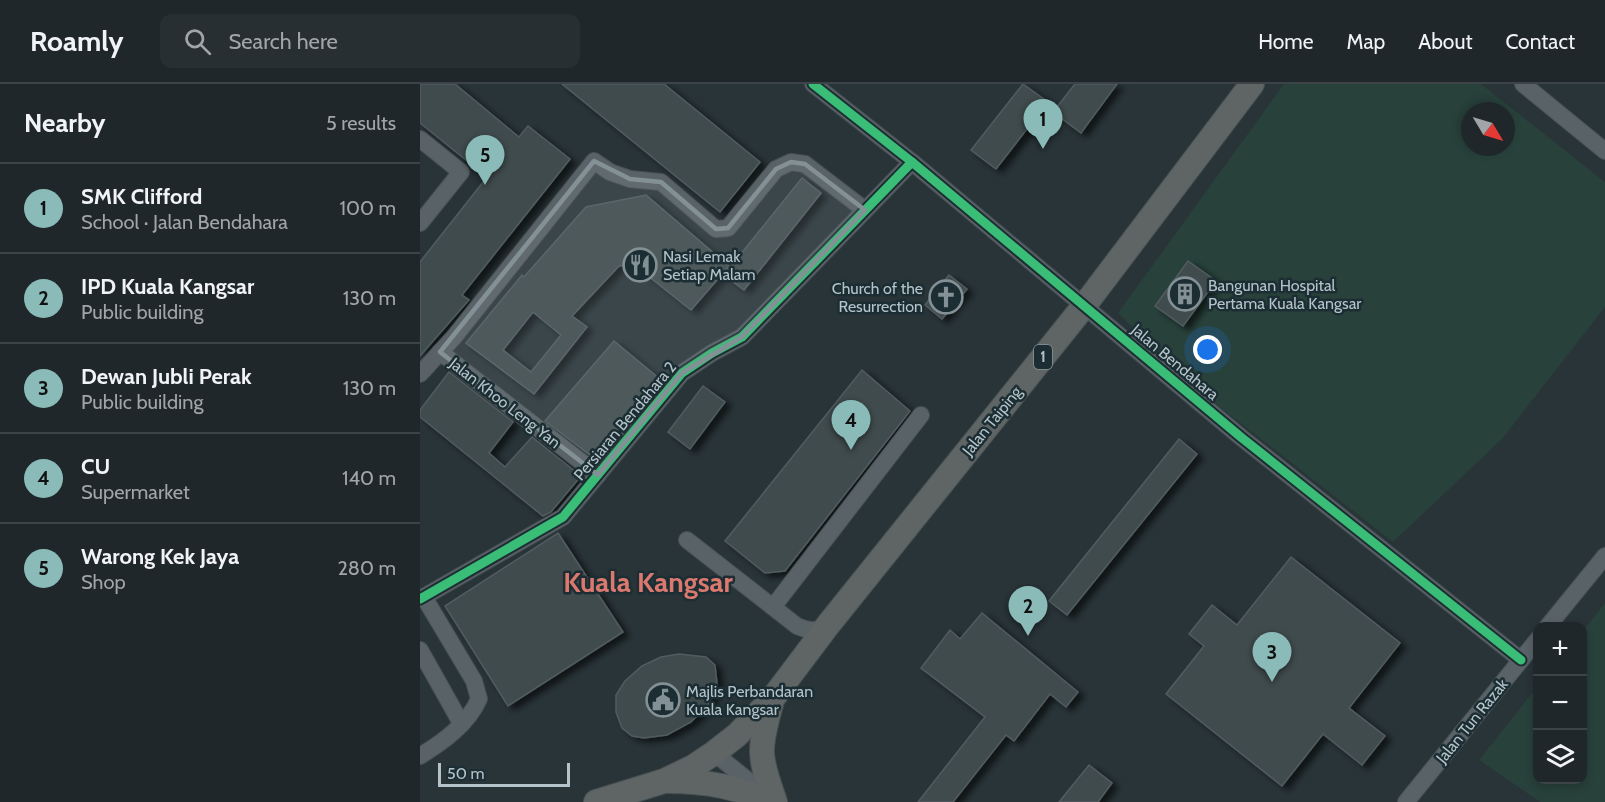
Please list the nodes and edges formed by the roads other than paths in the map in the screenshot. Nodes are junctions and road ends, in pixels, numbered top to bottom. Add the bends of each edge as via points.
1 (813, 84) edge
2 (1252, 84) edge
3 (1523, 84) edge
4 (420, 139) edge
5 (1605, 151) edge
6 (912, 162) junction
7 (865, 210) junction
8 (420, 223) edge
9 (1084, 306) junction
10 (440, 352) junction
11 (420, 374) edge
12 (921, 416) dead end
13 (598, 475) junction
14 (687, 540) dead end
15 (1605, 556) edge
16 (422, 598) edge
17 (773, 607) junction
18 (1552, 622) edge
19 (828, 625) junction
20 (797, 626) junction
21 (1533, 645) edge
22 (420, 650) edge
23 (1521, 660) junction
24 (800, 661) junction
25 (773, 698) junction
26 (461, 723) junction
27 (714, 753) junction
28 (420, 756) edge
29 (664, 781) junction
30 (596, 802) edge
31 (774, 802) edge
32 (1406, 802) edge

1 - 6 street, Jalan Bendahara
2 - 9 highway, Jalan Taiping / 1
3 - 5 street
4 - 8 street via 461,172
6 - 7 street, Persiaran Bendahara 2
6 - 9 street, Jalan Bendahara
7 - 10 street via 805,165 791,162 776,169 728,228 716,229 661,182 610,172 594,161
7 - 13 street, Persiaran Bendahara 2 via 741,337 682,373
9 - 19 highway, Jalan Taiping / 1
9 - 23 street, Jalan Bendahara
10 - 11 street
10 - 13 street, Jalan Khoo Leng Yan
12 - 17 street
13 - 16 street, Persiaran Bendahara 2 via 563,517
14 - 17 street
15 - 18 street
16 - 26 street via 474,681 479,699 470,717
17 - 20 street
19 - 20 street via 810,631
19 - 24 highway, Jalan Taiping / 1
20 - 24 street via 803,641
21 - 23 street, Jalan Tun Razak
22 - 26 street
23 - 32 street, Jalan Tun Razak
24 - 25 highway, Jalan Taiping / 1
25 - 27 highway, 1
25 - 31 highway via 762,752
26 - 28 street
27 - 29 highway, 1
27 - 31 street
29 - 30 highway, 1
29 - 31 highway via 719,784

